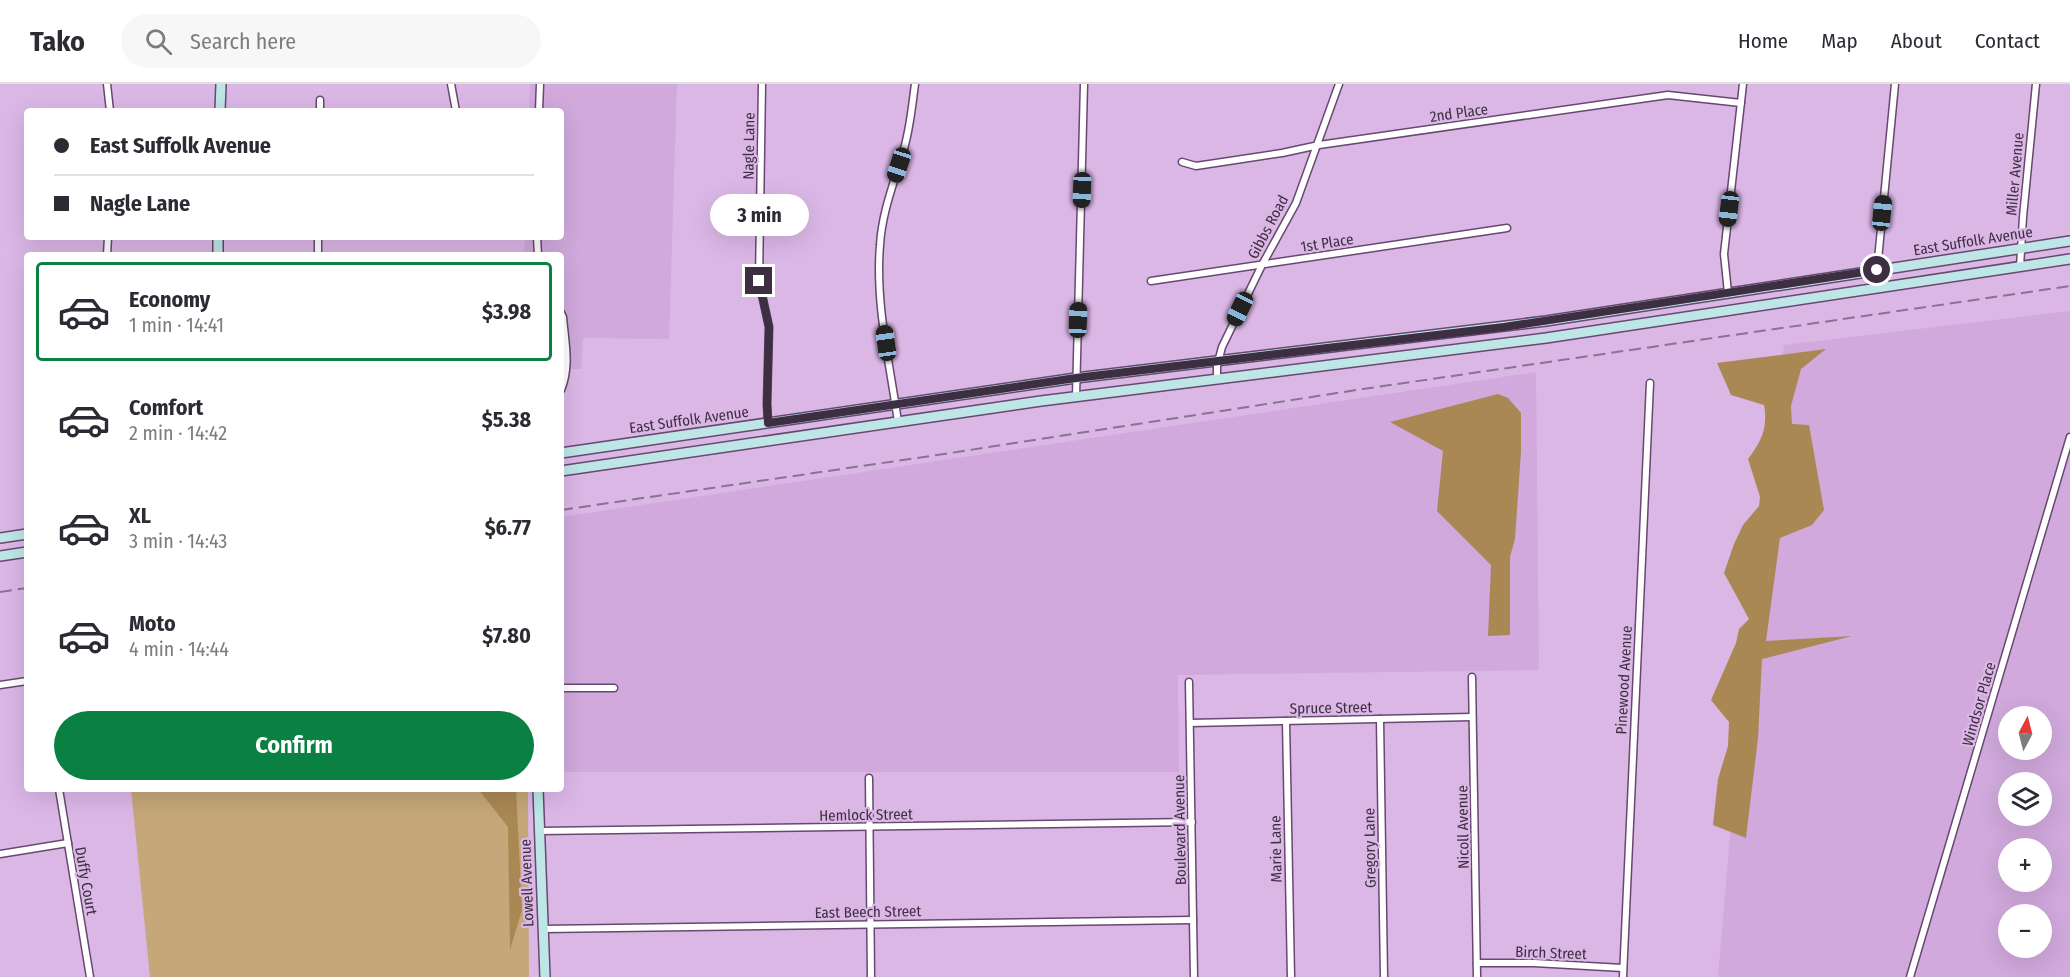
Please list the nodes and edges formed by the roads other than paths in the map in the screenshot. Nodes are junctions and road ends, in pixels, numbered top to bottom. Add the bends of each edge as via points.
1 (107, 84) edge
2 (221, 84) edge
3 (451, 84) edge
4 (540, 84) edge
5 (762, 84) edge
6 (915, 84) edge
7 (1084, 84) edge
8 (1339, 84) edge
9 (1743, 84) edge
10 (1895, 84) edge
11 (2036, 84) edge
12 (320, 100) dead end
13 (1741, 103) junction
14 (110, 108) edge
15 (220, 108) edge
16 (320, 108) edge
17 (455, 108) edge
18 (539, 108) edge
19 (1319, 145) junction
20 (1182, 162) dead end
21 (1507, 228) dead end
22 (2070, 241) edge
23 (2020, 249) junction
24 (2070, 259) edge
25 (1262, 265) junction
26 (2020, 267) junction
27 (1877, 270) junction
28 (1151, 281) dead end
29 (1878, 289) junction
30 (1728, 293) junction
31 (564, 329) edge
32 (1218, 361) junction
33 (1076, 378) junction
34 (1216, 379) junction
35 (564, 382) edge
36 (1650, 383) dead end
37 (1076, 397) junction
38 (896, 404) junction
39 (898, 422) junction
40 (768, 423) junction
41 (2070, 437) edge
42 (564, 453) edge
43 (564, 471) edge
44 (24, 534) edge
45 (0, 538) edge
46 (24, 552) edge
47 (0, 556) edge
48 (1472, 677) dead end
49 (24, 681) edge
50 (1189, 682) dead end
51 (0, 685) edge
52 (564, 688) edge
53 (614, 688) dead end
54 (1473, 717) junction
55 (1380, 719) junction
56 (1286, 721) junction
57 (1190, 723) junction
58 (869, 778) dead end
59 (60, 792) edge
60 (538, 792) edge
61 (1191, 822) junction
62 (870, 827) junction
63 (540, 831) junction
64 (68, 843) junction
65 (0, 854) edge
66 (1193, 920) junction
67 (872, 924) junction
68 (543, 929) junction
69 (1477, 963) junction
70 (1623, 968) junction
71 (90, 977) edge
72 (545, 977) edge
73 (871, 977) edge
74 (1194, 977) edge
75 (1291, 977) edge
76 (1384, 977) edge
77 (1477, 977) edge
78 (1623, 977) edge
79 (1910, 977) edge

1 - 14 street
2 - 15 main road
3 - 17 street
4 - 18 street
5 - 40 street, Nagle Lane via 759,281 769,327
6 - 38 street via 904,149 889,195 880,244 881,310
7 - 33 street
8 - 19 street, Gibbs Road
9 - 13 street
10 - 27 street
11 - 23 street, Miller Avenue
12 - 16 street
13 - 19 street, 2nd Place via 1668,95
13 - 30 street via 1724,254
19 - 20 street, 2nd Place via 1196,166
19 - 25 street, Gibbs Road via 1296,203
21 - 25 street, 1st Place
22 - 23 main road, East Suffolk Avenue
23 - 26 street, Miller Avenue
23 - 27 main road, East Suffolk Avenue
24 - 26 main road
25 - 28 street, 1st Place
25 - 32 street, Gibbs Road
26 - 29 main road
27 - 29 street
27 - 30 main road, East Suffolk Avenue
29 - 34 main road via 1546,338
30 - 32 main road, East Suffolk Avenue via 1504,327
31 - 35 street via 567,364
32 - 33 main road, East Suffolk Avenue
32 - 34 street, Gibbs Road
33 - 37 street
33 - 38 main road, East Suffolk Avenue
34 - 37 main road
36 - 70 street, Pinewood Avenue
37 - 39 main road
38 - 39 street
38 - 40 main road, East Suffolk Avenue
39 - 43 main road
40 - 42 main road, East Suffolk Avenue
41 - 79 street, Windsor Place
44 - 45 main road
46 - 47 main road
48 - 54 street, Nicoll Avenue
49 - 51 street
50 - 57 street, Boulevard Avenue
52 - 53 street
54 - 55 street, Spruce Street
54 - 69 street, Nicoll Avenue
55 - 56 street, Spruce Street
55 - 76 street, Gregory Lane
56 - 57 street, Spruce Street
56 - 75 street, Marie Lane
57 - 61 street, Boulevard Avenue
58 - 62 street
59 - 64 street, Duffy Court
60 - 63 main road, Lowell Avenue
61 - 62 street, Hemlock Street
61 - 66 street, Boulevard Avenue
62 - 63 street, Hemlock Street
62 - 67 street
63 - 68 main road, Lowell Avenue
64 - 65 street
64 - 71 street, Duffy Court
66 - 67 street, East Beech Street
66 - 74 street, Boulevard Avenue
67 - 68 street, East Beech Street
67 - 73 street
68 - 72 main road, Lowell Avenue
69 - 70 street, Birch Street
69 - 77 street, Nicoll Avenue
70 - 78 street, Pinewood Avenue

